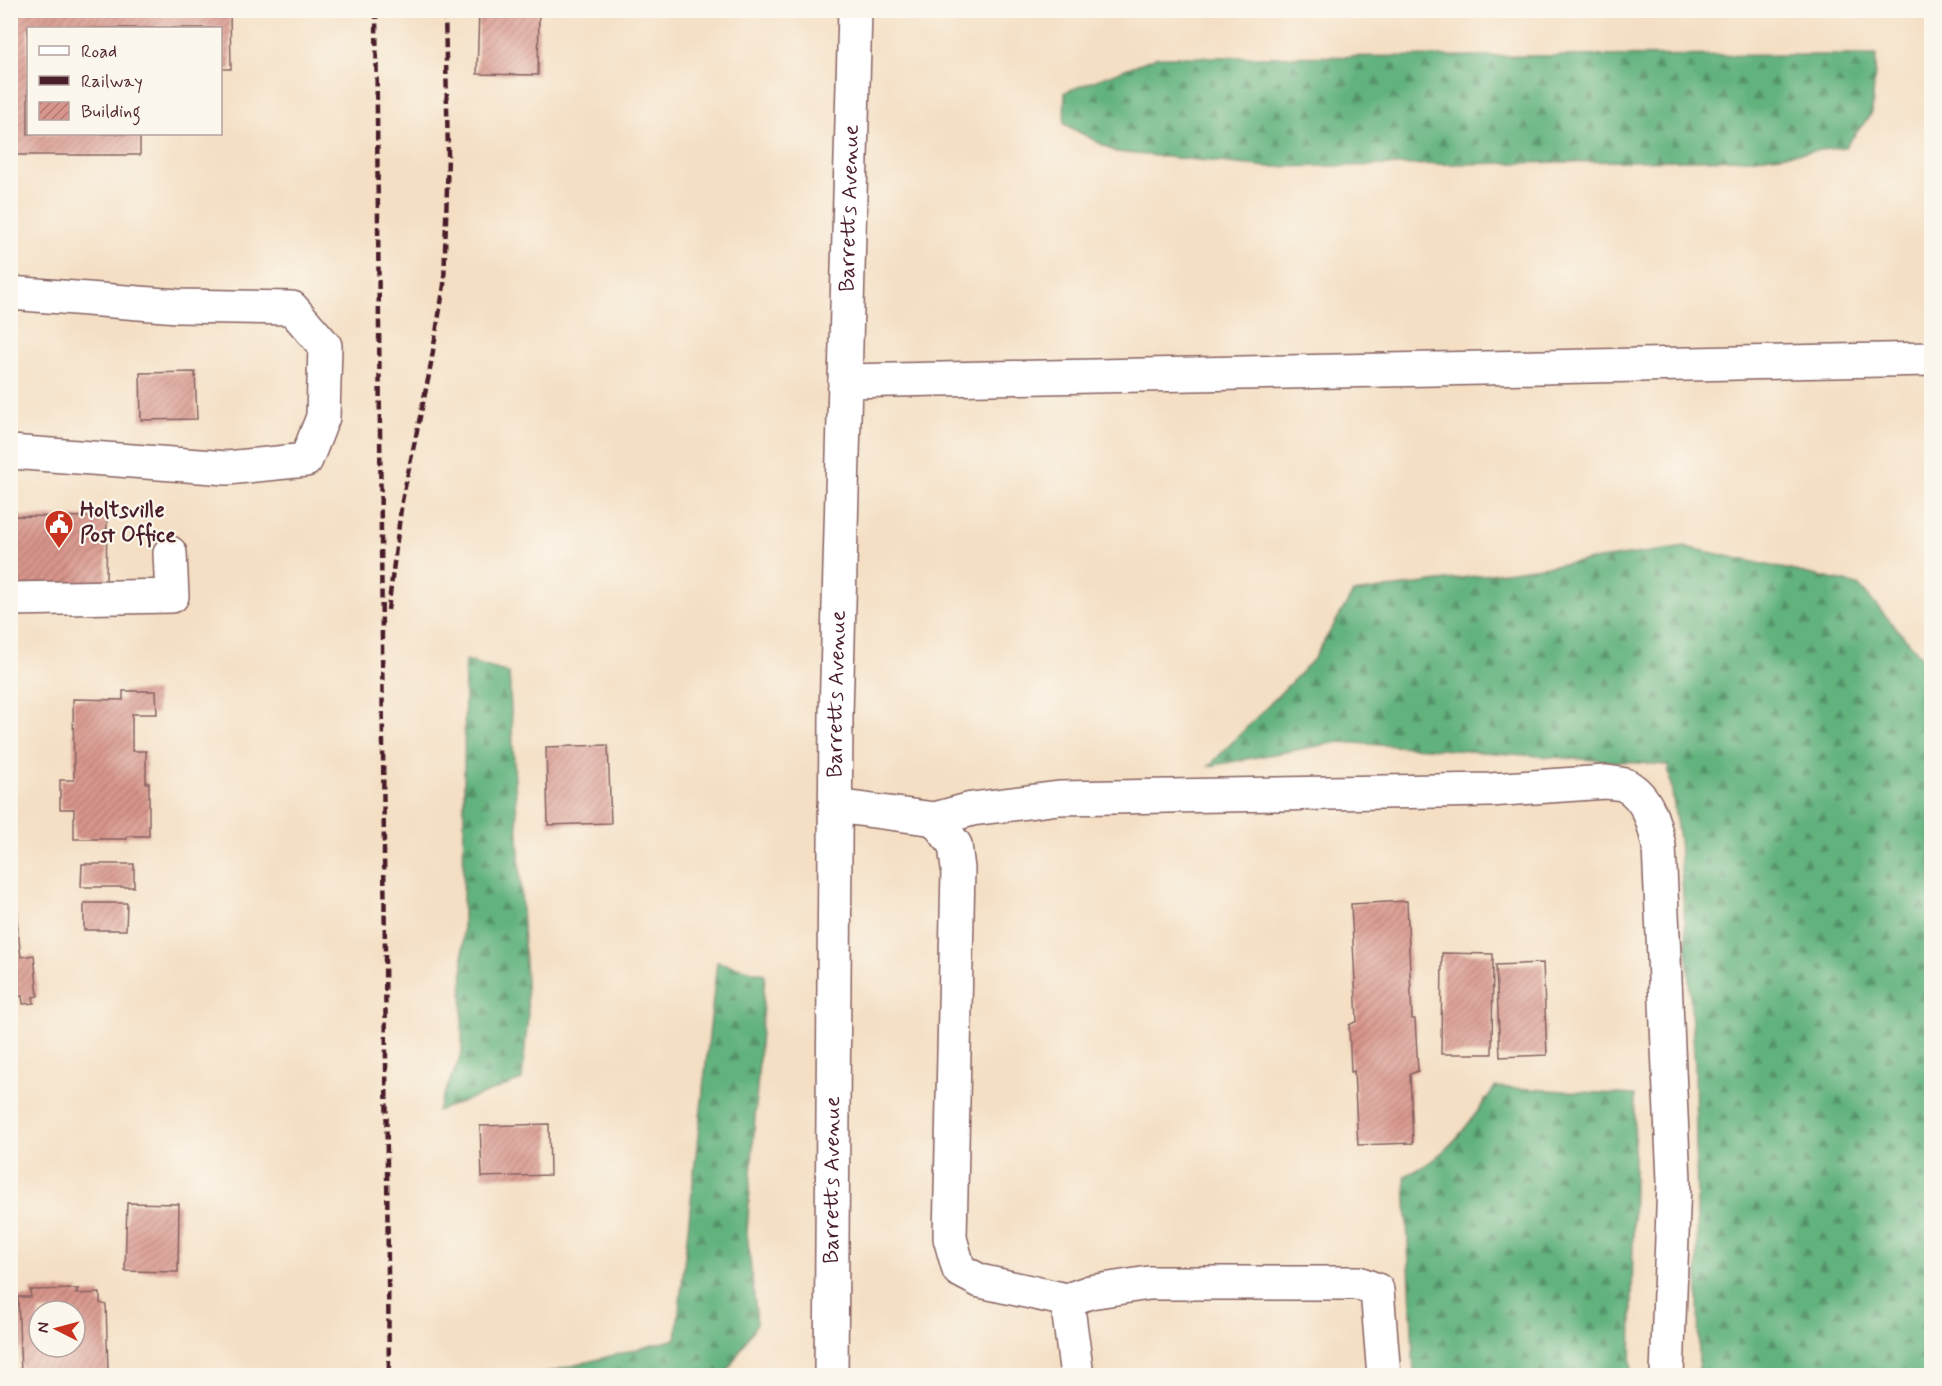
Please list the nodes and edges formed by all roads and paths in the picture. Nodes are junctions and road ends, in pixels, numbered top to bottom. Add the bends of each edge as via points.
1 (855, 10) edge
2 (10, 293) edge
3 (1932, 359) edge
4 (845, 381) junction
5 (10, 452) edge
6 (170, 552) dead end
7 (10, 599) edge
8 (835, 806) junction
9 (935, 819) junction
10 (1067, 1300) junction
11 (831, 1376) edge
12 (1077, 1376) edge
13 (1384, 1376) edge
14 (1667, 1376) edge

1 - 4 street, Barretts Avenue
2 - 5 street via 178,306 292,308 325,346 323,417 306,460 227,468
3 - 4 street
4 - 8 street, Barretts Avenue
6 - 7 street via 172,596
8 - 9 street
8 - 11 street, Barretts Avenue
9 - 10 street via 955,845 958,869 950,1238 959,1270 980,1281
9 - 14 street via 972,809 1059,798 1490,790 1606,782 1624,785 1641,798 1653,819 1659,846 1674,1181
10 - 12 street
10 - 13 street via 1090,1292 1149,1283 1358,1283 1377,1290

